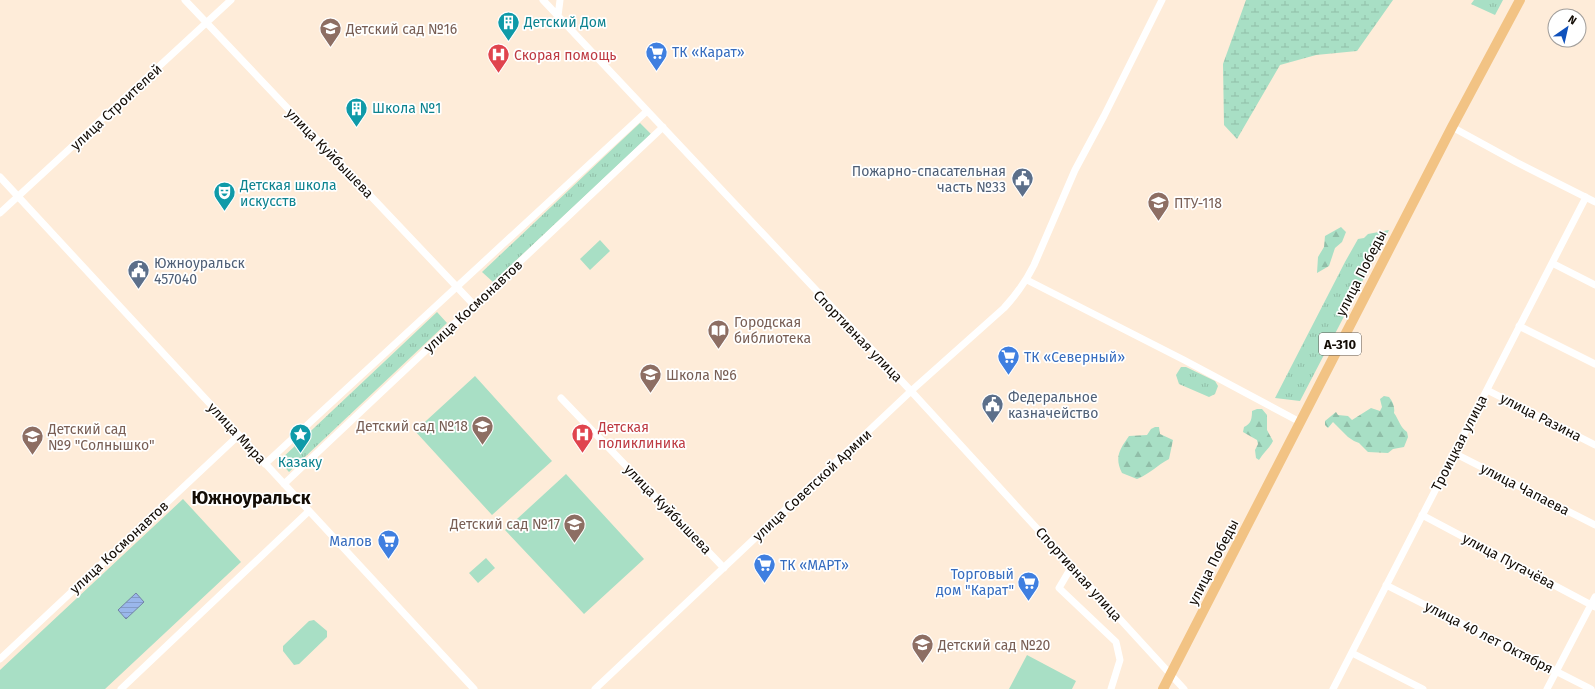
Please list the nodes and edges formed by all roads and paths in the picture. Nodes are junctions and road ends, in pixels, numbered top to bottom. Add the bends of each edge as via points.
1 (185, 0) edge
2 (231, 0) edge
3 (543, 0) edge
4 (560, 0) edge
5 (1162, 0) edge
6 (1520, 0) edge
7 (558, 16) junction
8 (206, 23) junction
9 (647, 111) junction
10 (663, 127) junction
11 (1452, 127) junction
12 (0, 177) edge
13 (19, 197) junction
14 (1586, 197) junction
15 (1595, 202) edge
16 (0, 213) edge
17 (1552, 263) junction
18 (1027, 280) junction
19 (1595, 285) edge
20 (457, 287) junction
21 (474, 305) junction
22 (1520, 326) junction
23 (1595, 364) edge
24 (1487, 390) junction
25 (911, 391) junction
26 (561, 398) dead end
27 (1300, 422) junction
28 (239, 435) junction
29 (1595, 445) edge
30 (1454, 453) junction
31 (265, 464) junction
32 (284, 484) junction
33 (309, 511) junction
34 (1422, 515) junction
35 (1595, 525) edge
36 (1072, 566) junction
37 (724, 568) junction
38 (1386, 585) junction
39 (1595, 596) edge
40 (1593, 606) edge
41 (1352, 653) junction
42 (0, 659) edge
43 (1556, 671) junction
44 (1170, 675) junction
45 (121, 689) edge
46 (474, 689) edge
47 (595, 689) edge
48 (1110, 689) edge
49 (1163, 689) edge
50 (1184, 689) edge
51 (1333, 689) edge
52 (1423, 689) edge
53 (1547, 689) edge
54 (1591, 689) edge

1 - 8 street, улица Куйбышева
2 - 8 street, улица Строителей
3 - 7 street, Спортивная улица
4 - 7 street
5 - 18 street, улица Советской Армии via 1075,170
6 - 11 highway, улица Победы / А-310
7 - 9 street, Спортивная улица
8 - 13 street, улица Строителей
8 - 20 street, улица Куйбышева
9 - 10 street, Спортивная улица
9 - 20 street, улица Космонавтов
10 - 21 street, улица Космонавтов
10 - 25 street, Спортивная улица
11 - 14 street
11 - 27 highway, улица Победы / А-310
12 - 13 street, улица Мира
13 - 16 street, улица Строителей
13 - 28 street, улица Мира
14 - 15 street
14 - 17 street, Троицкая улица
17 - 19 street
17 - 22 street, Троицкая улица
18 - 25 street, улица Советской Армии via 1004,308
18 - 27 street via 1191,363
20 - 21 street, улица Куйбышева
20 - 31 street, улица Космонавтов
21 - 32 street, улица Космонавтов
22 - 23 street
22 - 24 street, Троицкая улица
24 - 29 street, улица Разина
24 - 30 street, Троицкая улица
25 - 36 street, Спортивная улица
25 - 37 street, улица Советской Армии
26 - 37 street, улица Куйбышева
27 - 44 highway, улица Победы / А-310
28 - 31 street, улица Мира
28 - 42 street, улица Космонавтов
30 - 34 street, Троицкая улица
30 - 35 street, улица Чапаева
31 - 32 street, улица Мира
32 - 33 street, улица Мира
33 - 45 street
33 - 46 street, улица Мира
34 - 38 street, Троицкая улица
34 - 40 street, улица Пугачёва
36 - 44 street, Спортивная улица
36 - 48 street via 1059,588 1116,642 1120,660
37 - 47 street, улица Советской Армии
38 - 41 street, Троицкая улица
38 - 43 street, улица 40 лет Октября
39 - 40 street
40 - 43 street
41 - 51 street, Троицкая улица
41 - 52 street
43 - 53 street
43 - 54 street, улица 40 лет Октября
44 - 49 highway, улица Победы / А-310
44 - 50 street, Спортивная улица

